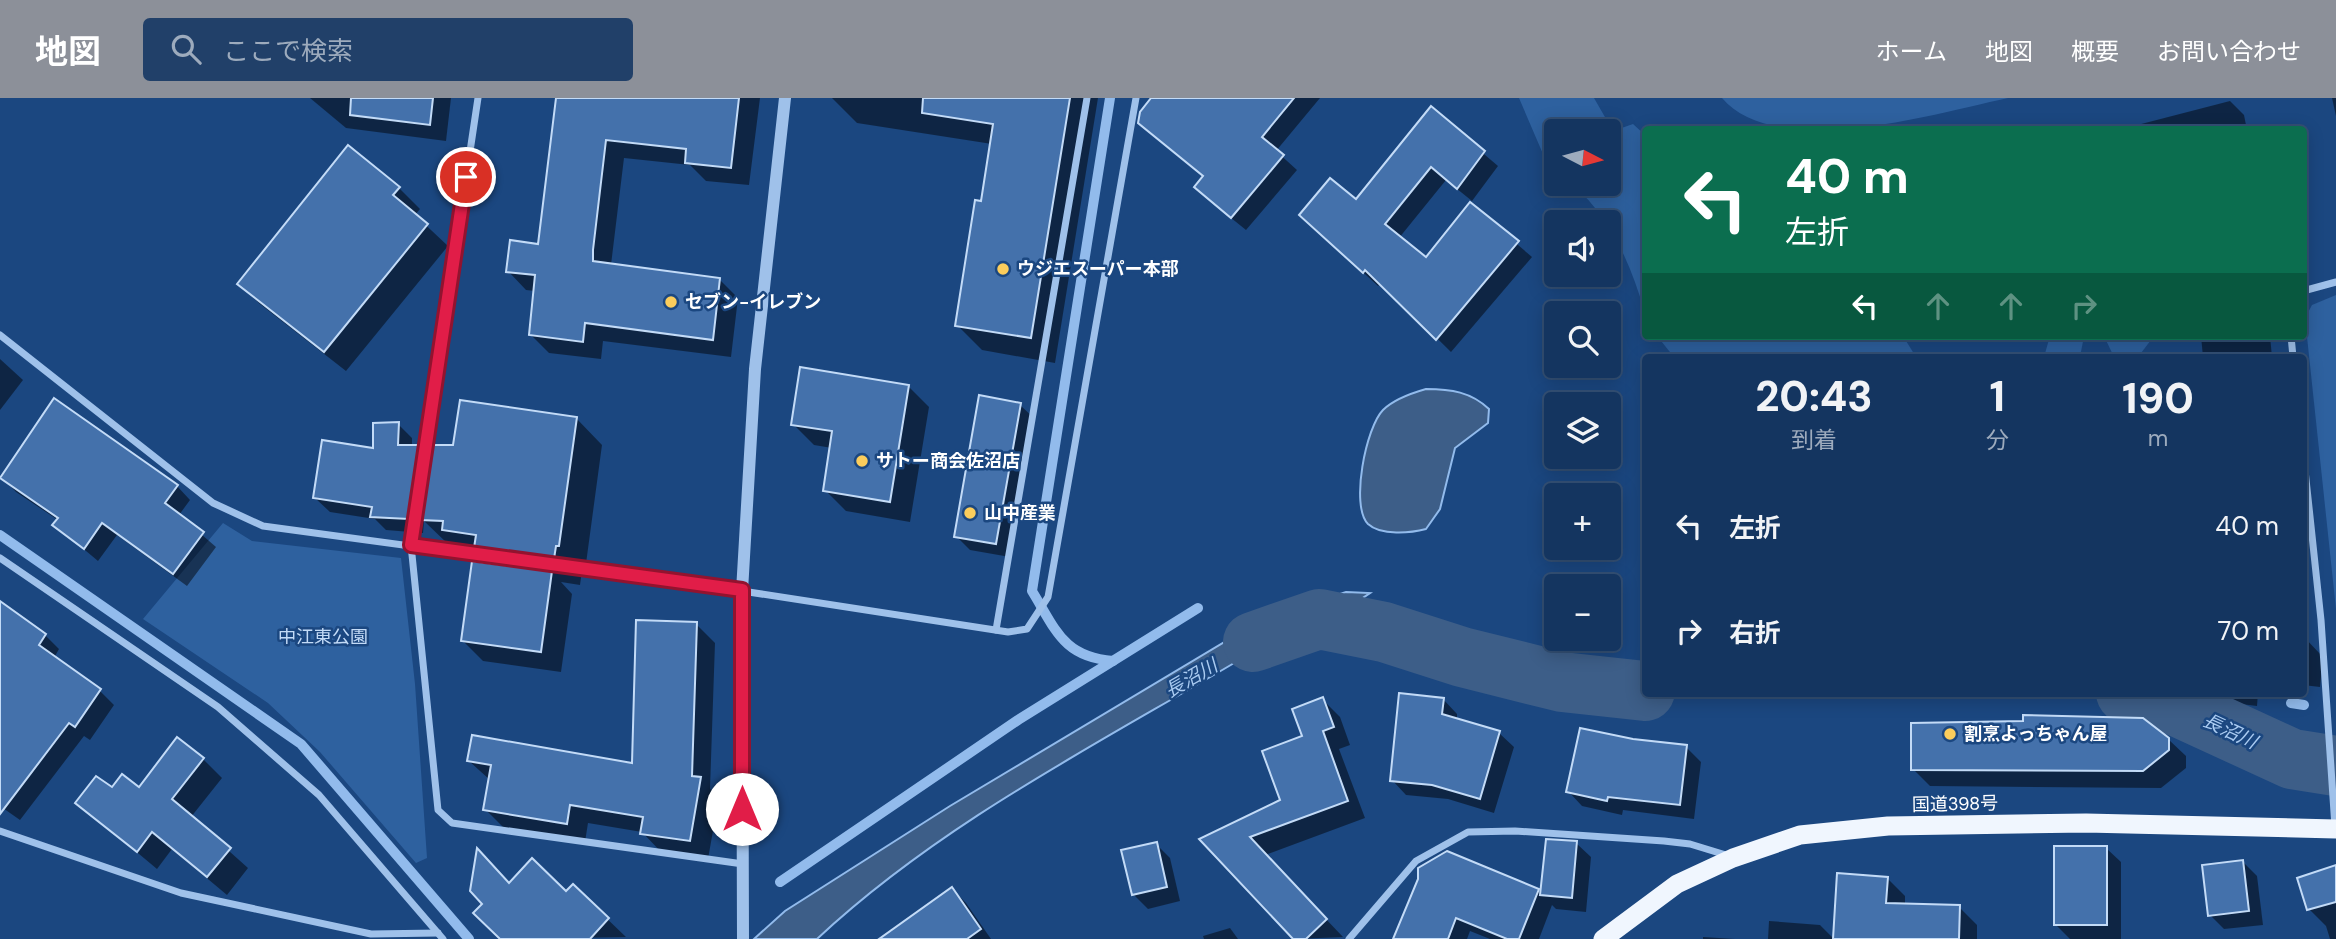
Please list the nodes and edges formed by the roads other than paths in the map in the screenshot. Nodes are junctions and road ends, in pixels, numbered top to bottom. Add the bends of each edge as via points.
1 (478, 98) edge
2 (785, 98) edge
3 (1087, 98) edge
4 (1136, 98) edge
5 (2336, 282) edge
6 (2307, 290) edge
7 (0, 335) edge
8 (2307, 489) edge
9 (411, 545) junction
10 (0, 558) edge
11 (742, 590) junction
12 (996, 630) junction
13 (2326, 728) junction
14 (2336, 730) edge
15 (2336, 829) edge
16 (0, 831) edge
17 (1733, 858) junction
18 (743, 864) junction
19 (440, 936) edge
20 (742, 939) edge
21 (1349, 939) edge
22 (1603, 939) edge

1 - 9 street
2 - 11 street via 755,369
3 - 12 street
4 - 12 street via 1048,597 1027,629
5 - 6 street
7 - 9 street via 213,503 264,526
8 - 13 street via 2321,620
9 - 11 street
9 - 18 street via 438,810 452,823
10 - 19 street via 218,707 319,795
11 - 12 street
11 - 18 street
13 - 14 street
13 - 15 street
15 - 17 highway, 国道398号 via 2086,823 1888,826 1800,835
16 - 19 street via 181,893 371,934
17 - 21 street via 1664,841 1468,832 1416,861
17 - 22 highway, 国道398号 via 1677,884
18 - 20 street

